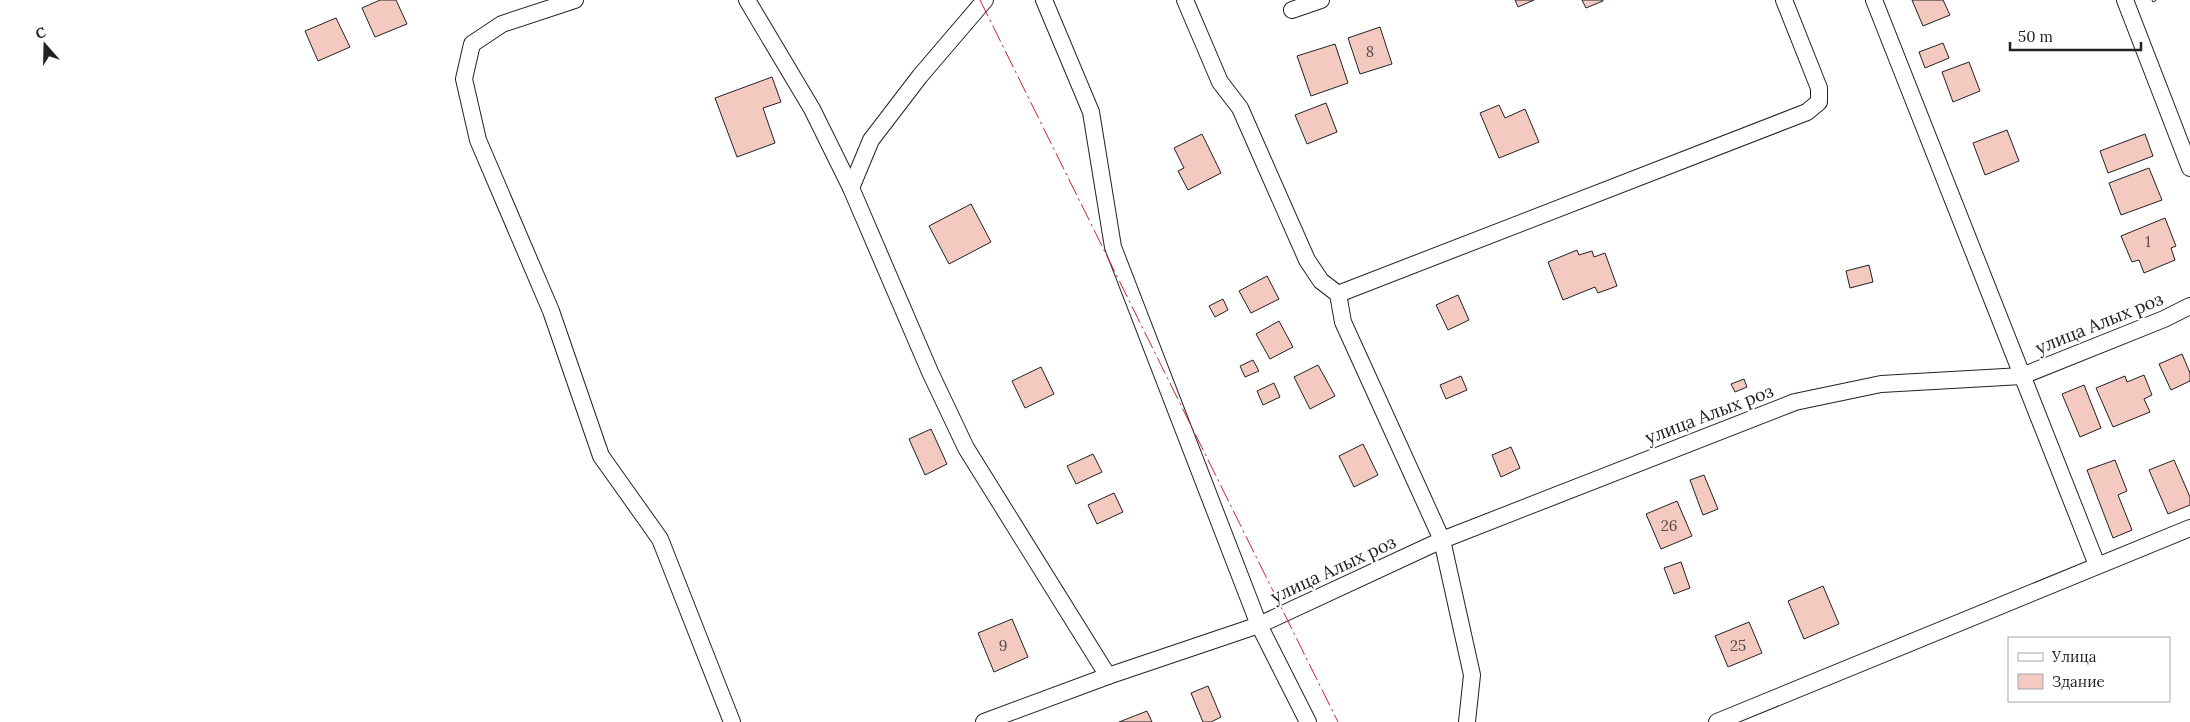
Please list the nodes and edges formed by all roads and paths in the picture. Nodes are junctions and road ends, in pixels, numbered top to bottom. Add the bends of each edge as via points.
1 (575, 0) edge
2 (748, 0) edge
3 (985, 0) edge
4 (1044, 0) edge
5 (1185, 0) edge
6 (1321, 0) edge
7 (1784, 0) edge
8 (1874, 0) edge
9 (2125, 0) edge
10 (1292, 10) dead end
11 (2190, 168) edge
12 (851, 188) junction
13 (1338, 294) junction
14 (2190, 306) edge
15 (2022, 376) junction
16 (2190, 528) edge
17 (1442, 540) junction
18 (2097, 565) junction
19 (1259, 625) junction
20 (1108, 676) junction
21 (732, 722) edge
22 (984, 722) edge
23 (1308, 722) edge
24 (1467, 722) edge
25 (1717, 722) edge

1 - 21 street via 502,24 472,44 464,79 478,140 551,311 601,456 660,539
2 - 12 street via 812,109
3 - 12 street via 920,76 872,140
4 - 19 street via 1090,112 1113,247
5 - 13 street via 1220,82 1240,108 1307,260 1321,281
6 - 10 street
7 - 13 street via 1819,88 1819,102 1807,112
8 - 15 street
9 - 11 street
12 - 20 street via 966,448
13 - 17 street via 1343,322
14 - 15 street, улица Алых роз
15 - 17 street, улица Алых роз via 1881,384 1795,402
15 - 18 street
16 - 18 street
17 - 19 street, улица Алых роз
17 - 24 street via 1472,675
18 - 25 street
19 - 20 street, улица Алых роз
19 - 23 street
20 - 22 street, улица Алых роз

